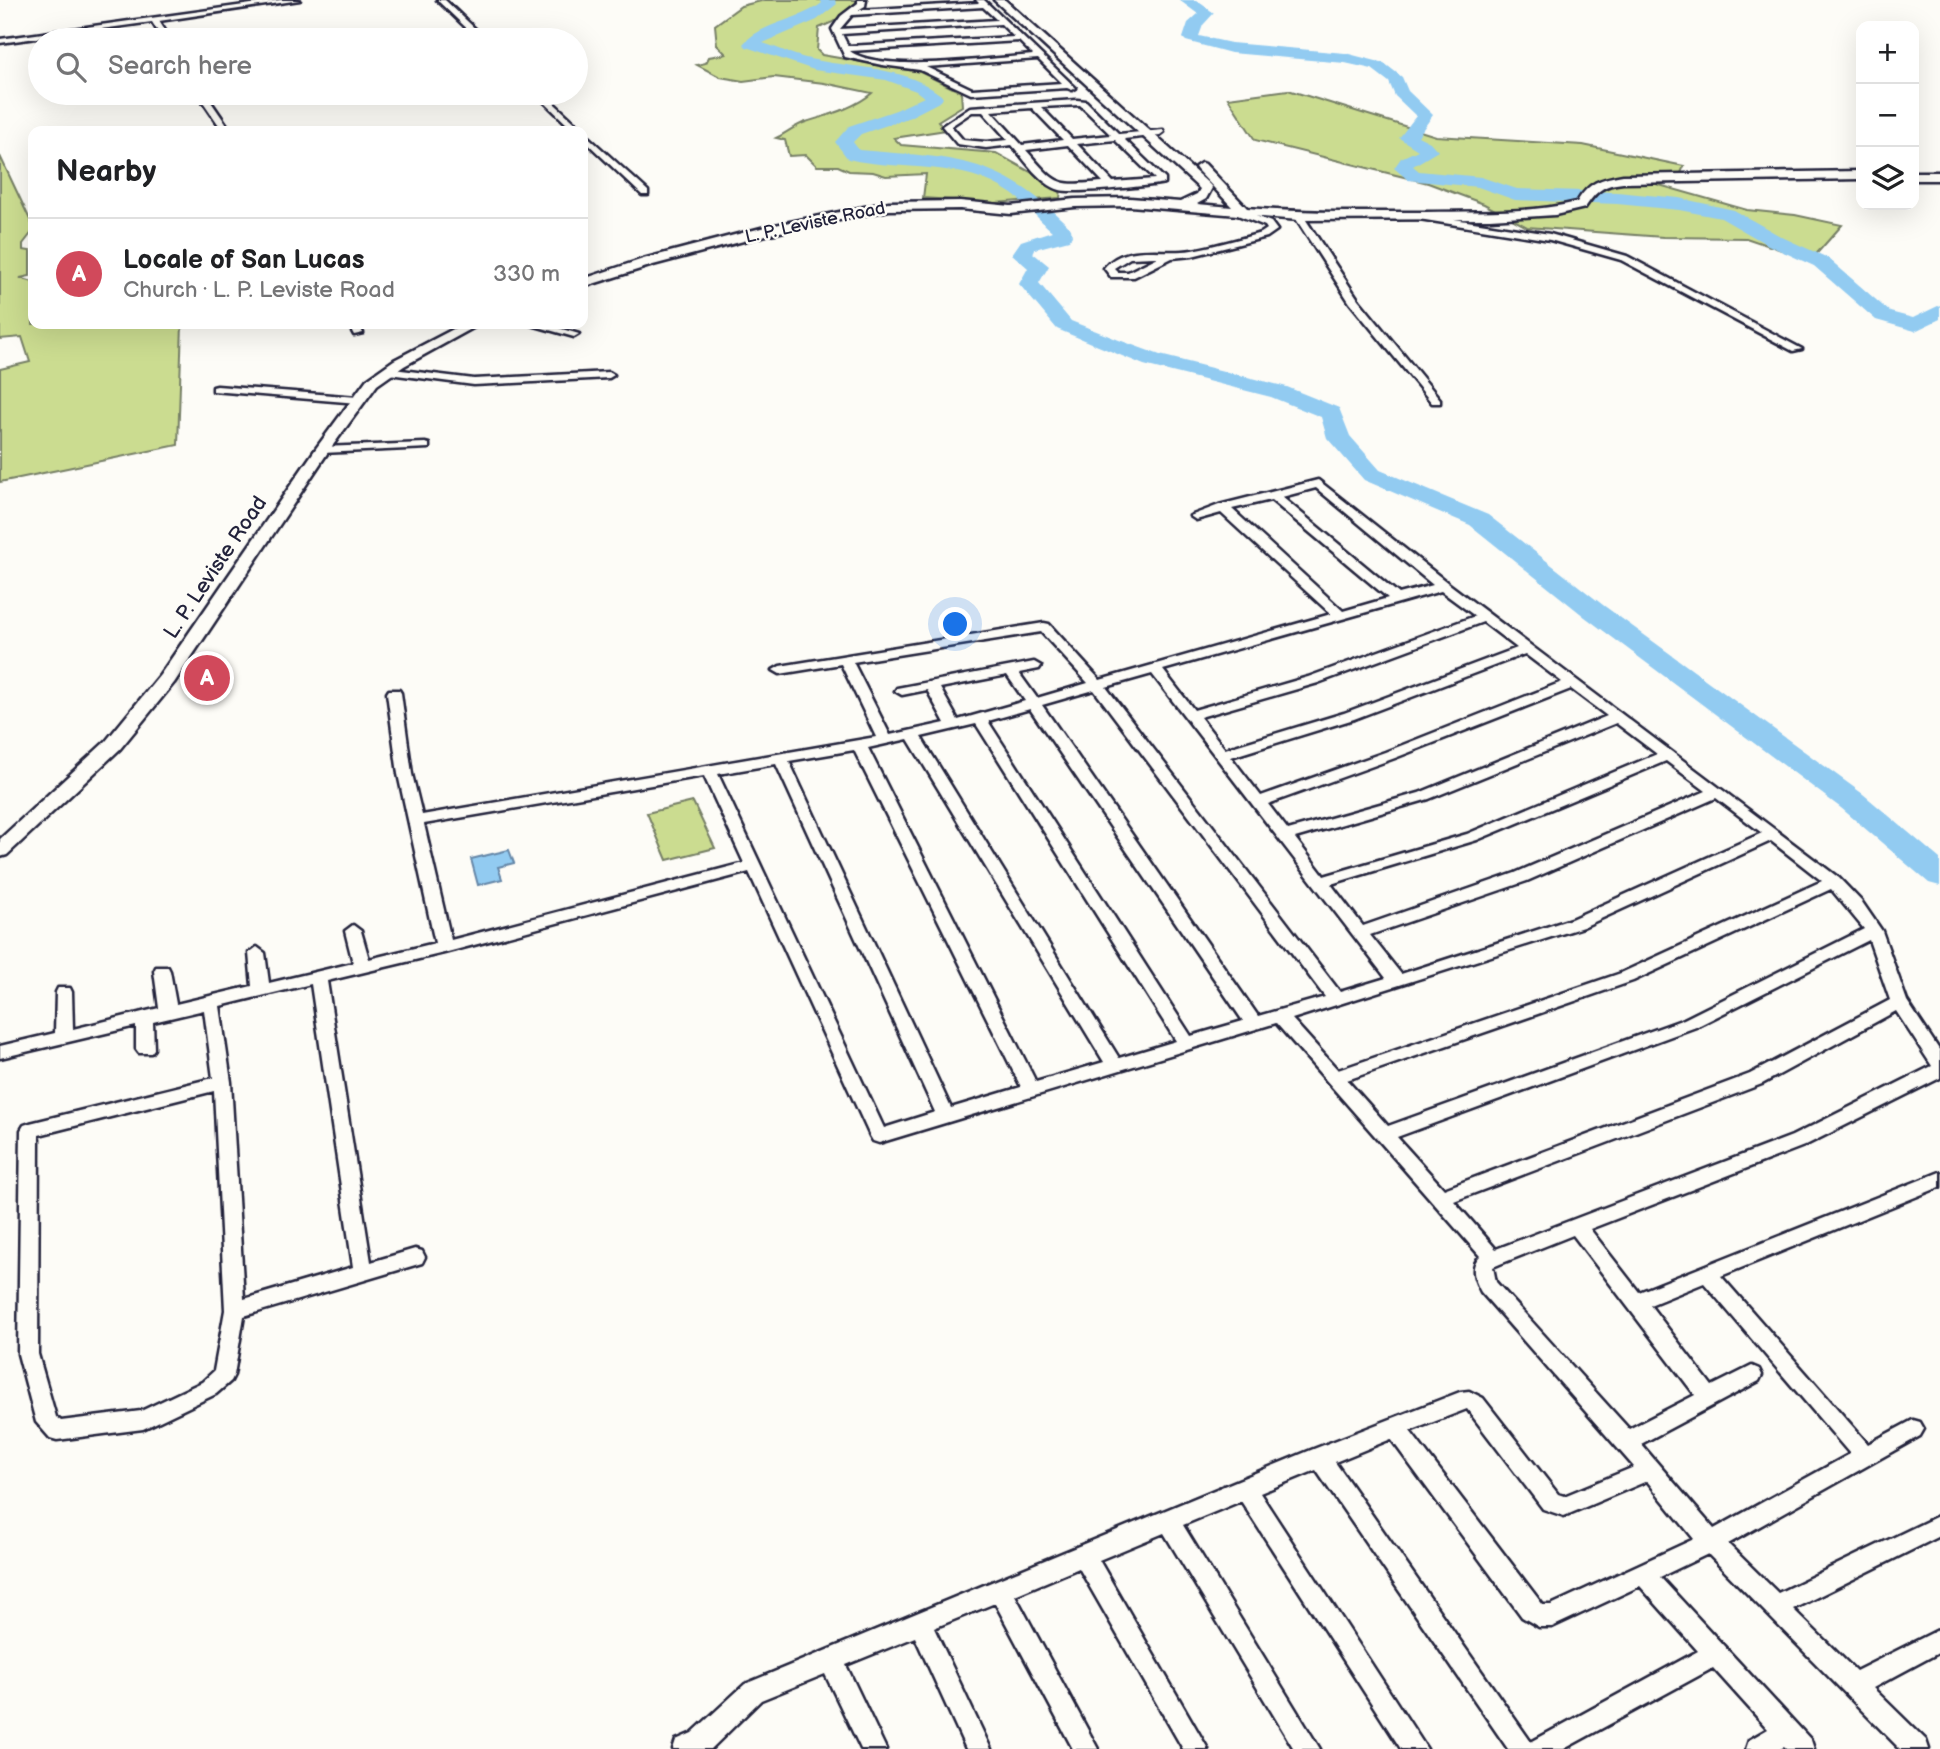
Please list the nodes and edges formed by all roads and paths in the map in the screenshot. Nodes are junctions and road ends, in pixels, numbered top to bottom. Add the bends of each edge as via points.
1 (296, 0) edge
2 (441, 0) edge
3 (927, 0) edge
4 (999, 0) edge
5 (1018, 0) edge
6 (862, 2) edge
7 (983, 3) edge
8 (851, 13) junction
9 (993, 13) junction
10 (154, 20) junction
11 (1002, 22) junction
12 (839, 27) junction
13 (95, 28) edge
14 (159, 28) edge
15 (470, 28) edge
16 (1011, 30) junction
17 (28, 37) edge
18 (1020, 39) junction
19 (0, 41) edge
20 (1062, 41) dead end
21 (843, 45) junction
22 (1029, 47) junction
23 (1039, 57) junction
24 (1082, 58) dead end
25 (857, 59) junction
26 (906, 66) junction
27 (1048, 66) junction
28 (937, 74) junction
29 (1058, 75) junction
30 (1045, 76) dead end
31 (1019, 78) dead end
32 (953, 83) junction
33 (1068, 85) junction
34 (987, 91) junction
35 (210, 105) edge
36 (552, 105) edge
37 (1035, 106) junction
38 (985, 109) junction
39 (224, 126) edge
40 (574, 126) edge
41 (1160, 132) junction
42 (1142, 134) junction
43 (1115, 138) junction
44 (588, 140) edge
45 (1070, 143) junction
46 (1017, 145) junction
47 (1856, 175) edge
48 (1919, 176) edge
49 (1940, 176) edge
50 (1112, 186) junction
51 (1222, 187) junction
52 (1206, 188) junction
53 (645, 193) dead end
54 (1183, 206) junction
55 (1238, 211) junction
56 (1299, 216) junction
57 (1422, 217) junction
58 (1170, 254) junction
59 (588, 281) edge
60 (464, 329) edge
61 (554, 329) edge
62 (574, 334) dead end
63 (1797, 349) dead end
64 (385, 371) junction
65 (609, 375) dead end
66 (217, 389) dead end
67 (358, 400) junction
68 (1436, 401) dead end
69 (425, 446) dead end
70 (322, 450) junction
71 (1273, 495) junction
72 (1223, 508) junction
73 (1196, 516) dead end
74 (1443, 586) junction
75 (1397, 599) junction
76 (1340, 615) junction
77 (1485, 617) junction
78 (1527, 649) junction
79 (845, 659) junction
80 (1034, 666) dead end
81 (1154, 669) junction
82 (780, 670) dead end
83 (1011, 671) junction
84 (1573, 684) junction
85 (1097, 685) junction
86 (932, 687) junction
87 (902, 691) dead end
88 (394, 693) dead end
89 (1035, 703) junction
90 (1191, 715) junction
91 (1618, 718) junction
92 (980, 719) junction
93 (954, 726) junction
94 (913, 735) junction
95 (886, 740) junction
96 (859, 745) junction
97 (1667, 754) junction
98 (1222, 755) junction
99 (781, 759) junction
100 (710, 772) junction
101 (1717, 792) junction
102 (1258, 802) junction
103 (415, 821) junction
104 (1773, 834) junction
105 (1285, 836) junction
106 (0, 850) edge
107 (752, 866) junction
108 (1833, 882) junction
109 (1321, 883) junction
110 (353, 931) dead end
111 (1874, 932) junction
112 (1360, 933) junction
113 (444, 947) junction
114 (257, 953) dead end
115 (363, 967) junction
116 (162, 971) dead end
117 (318, 978) junction
118 (1397, 981) junction
119 (261, 991) junction
120 (64, 992) dead end
121 (1336, 999) junction
122 (211, 1002) junction
123 (1899, 1002) junction
124 (168, 1011) junction
125 (144, 1016) junction
126 (1280, 1016) junction
127 (1254, 1024) junction
128 (64, 1036) junction
129 (1187, 1044) junction
130 (145, 1049) dead end
131 (0, 1052) edge
132 (1940, 1065) edge
133 (1115, 1066) junction
134 (1940, 1070) edge
135 (1334, 1079) junction
136 (222, 1082) junction
137 (1032, 1091) junction
138 (946, 1116) junction
139 (1383, 1135) junction
140 (1940, 1179) edge
141 (1442, 1198) junction
142 (1577, 1226) junction
143 (415, 1257) dead end
144 (1493, 1258) junction
145 (363, 1272) junction
146 (1707, 1273) junction
147 (1634, 1303) junction
148 (235, 1310) junction
149 (1752, 1375) dead end
150 (1708, 1396) junction
151 (1395, 1427) junction
152 (1913, 1429) dead end
153 (1626, 1441) junction
154 (1865, 1456) junction
155 (1319, 1457) junction
156 (1650, 1470) junction
157 (1244, 1488) junction
158 (1168, 1520) junction
159 (1940, 1525) edge
160 (1711, 1542) junction
161 (1084, 1555) junction
162 (1643, 1574) junction
163 (1000, 1590) junction
164 (1775, 1606) junction
165 (920, 1623) junction
166 (1940, 1640) edge
167 (1715, 1654) junction
168 (831, 1660) junction
169 (1854, 1685) junction
170 (1794, 1740) edge
171 (697, 1747) edge
172 (874, 1749) edge
173 (979, 1749) edge
174 (1086, 1749) edge
175 (1196, 1749) edge
176 (1308, 1749) edge
177 (1415, 1749) edge
178 (1522, 1749) edge
179 (1540, 1749) edge
180 (1758, 1749) edge
181 (1917, 1749) edge

1 - 10 street
2 - 15 street
3 - 6 street
4 - 42 main road
5 - 20 main road
6 - 8 street
7 - 8 street
7 - 9 street
8 - 12 street
9 - 11 street
9 - 12 street
10 - 13 street
10 - 14 street
11 - 12 street
11 - 16 street
12 - 21 street
16 - 18 street
16 - 21 street
17 - 19 street
18 - 21 street
18 - 22 street
21 - 25 street via 848,55
22 - 23 street
22 - 25 street
23 - 26 street
23 - 27 street
24 - 41 main road
25 - 26 street
26 - 28 street
27 - 28 street
27 - 29 street
28 - 32 street
29 - 30 street
29 - 33 street
31 - 32 street
32 - 34 street via 968,92
33 - 34 street
33 - 34 street via 1077,95 995,101
35 - 39 street
36 - 40 street
37 - 38 street
37 - 43 street via 1083,103
37 - 45 street
38 - 46 street
38 - 46 street via 970,110 946,126 960,142
41 - 42 street
41 - 51 main road
42 - 43 street
42 - 52 main road
43 - 45 street
43 - 50 street via 1161,181
44 - 53 street
45 - 46 street
45 - 50 street
46 - 50 street via 1046,178 1063,188
47 - 57 main road, L. P. Leviste Road via 1623,178 1602,182 1581,205 1529,213
48 - 49 main road
51 - 52 main road
51 - 55 main road
52 - 54 main road via 1202,196
54 - 55 main road, L. P. Leviste Road
54 - 59 main road, L. P. Leviste Road via 1120,202 1011,210 929,205 871,209 759,233
55 - 56 main road, L. P. Leviste Road
55 - 58 street via 1272,230 1199,251
56 - 57 main road, L. P. Leviste Road
56 - 68 street via 1354,301
57 - 63 street via 1600,249
58 - 58 street via 1128,256 1109,268 1123,276
60 - 64 main road, L. P. Leviste Road
61 - 62 street
64 - 65 street via 482,382
64 - 67 main road, L. P. Leviste Road
66 - 67 street
67 - 70 main road, L. P. Leviste Road
69 - 70 street
70 - 106 main road, L. P. Leviste Road via 159,688 113,745
71 - 72 street
71 - 74 street via 1321,485
71 - 75 street
72 - 73 street
72 - 76 street
74 - 75 street
74 - 77 street
75 - 76 street
76 - 81 street
77 - 78 street
77 - 90 street via 1313,680
78 - 84 street
78 - 98 street via 1349,716
79 - 82 street
79 - 85 street via 1041,626
79 - 95 street
80 - 83 street
81 - 85 street
81 - 90 street
83 - 86 street
83 - 89 street
84 - 91 street
84 - 102 street
85 - 89 street
85 - 121 street
86 - 87 street
86 - 93 street
88 - 103 street
89 - 92 street
89 - 127 street
90 - 98 street
91 - 97 street
91 - 105 street via 1424,796
92 - 93 street
92 - 129 street
93 - 94 street
94 - 95 street
94 - 133 street
95 - 96 street
96 - 99 street
96 - 137 street
97 - 101 street
97 - 109 street via 1472,837
98 - 102 street
99 - 100 street
99 - 138 street
100 - 103 street
100 - 107 street
101 - 104 street
101 - 112 street via 1521,877
102 - 105 street
103 - 113 street
104 - 108 street
104 - 118 street via 1577,923
105 - 109 street
107 - 113 street
107 - 138 street via 879,1136
108 - 111 street
108 - 135 street via 1627,978
109 - 112 street
110 - 115 street
111 - 123 street
111 - 139 street via 1690,1023
112 - 118 street
113 - 115 street
114 - 119 street
115 - 117 street
116 - 124 street
117 - 119 street
117 - 145 street
118 - 121 street
119 - 122 street
120 - 128 street
121 - 126 street
122 - 124 street
122 - 136 street
123 - 132 street
123 - 141 street via 1756,1079
124 - 125 street
125 - 128 street
125 - 130 street
126 - 127 street
126 - 135 street
127 - 129 street
128 - 131 street
129 - 133 street
133 - 137 street
134 - 142 street via 1798,1141
135 - 139 street
136 - 148 street
136 - 148 street via 30,1130 28,1354 47,1422 57,1431 143,1420 209,1388 224,1375
137 - 138 street
139 - 141 street
140 - 146 street
141 - 144 street
142 - 144 street
142 - 147 street
143 - 145 street
144 - 153 street via 1484,1263 1488,1286
145 - 148 street
146 - 147 street
146 - 154 street
147 - 150 street
149 - 150 street
150 - 153 street
151 - 155 street
151 - 156 street via 1469,1400 1558,1506
151 - 162 street via 1539,1616 1552,1616
152 - 154 street
153 - 156 street
154 - 160 street
155 - 157 street
155 - 178 street
156 - 160 street
157 - 158 street
157 - 177 street
158 - 161 street
158 - 176 street
159 - 164 street
160 - 162 street
160 - 164 street
161 - 163 street
161 - 175 street
162 - 167 street
163 - 165 street
163 - 174 street
164 - 169 street
165 - 168 street
165 - 173 street
166 - 169 street
167 - 170 street
167 - 179 street
168 - 171 street via 753,1692
168 - 172 street
169 - 181 street
170 - 180 street

